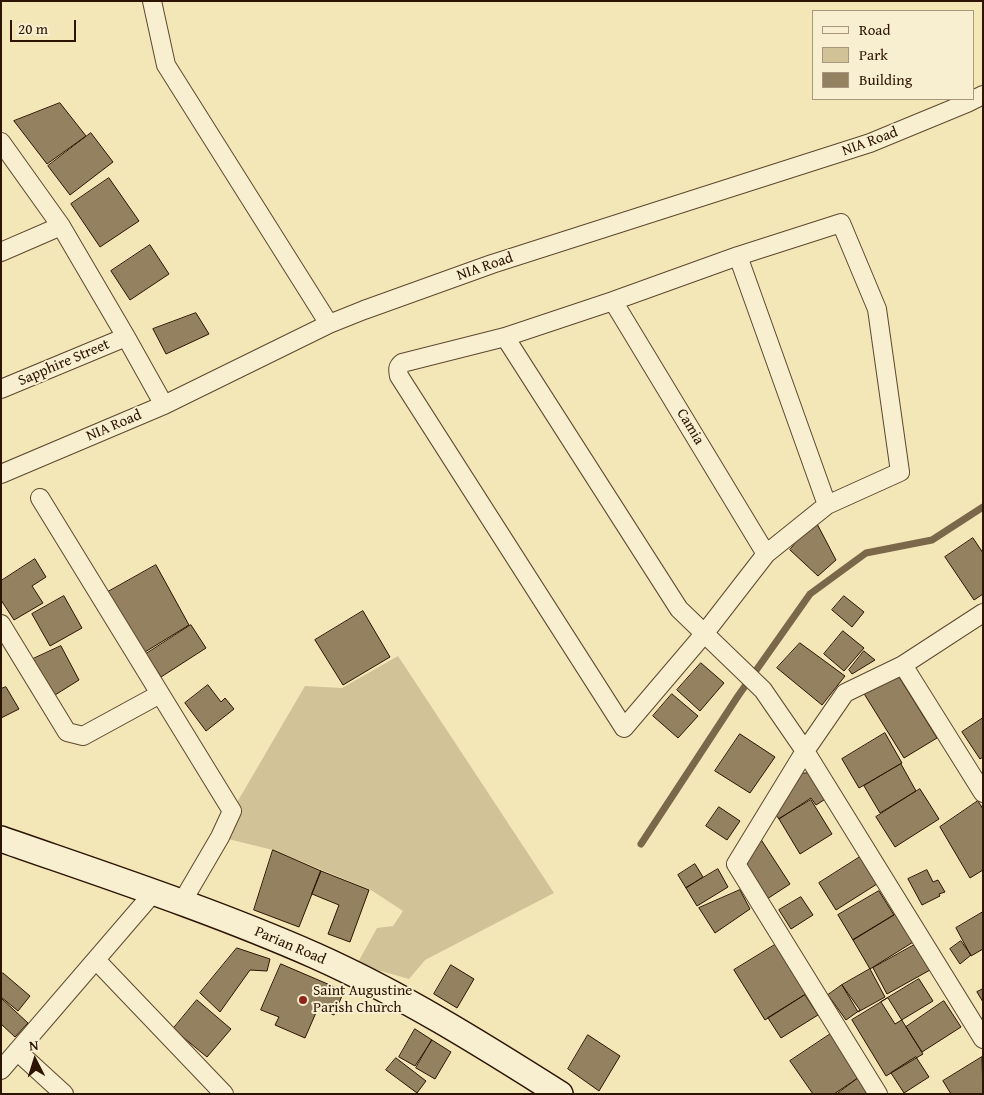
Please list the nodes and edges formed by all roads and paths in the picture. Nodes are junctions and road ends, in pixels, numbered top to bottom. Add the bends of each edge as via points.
1 (152, 1) edge
2 (983, 95) edge
3 (1, 142) edge
4 (61, 226) junction
5 (1, 252) edge
6 (738, 256) junction
7 (613, 301) junction
8 (328, 324) junction
9 (126, 337) junction
10 (505, 337) junction
11 (1, 389) edge
12 (164, 405) junction
13 (1, 474) edge
14 (40, 498) dead end
15 (826, 504) junction
16 (766, 554) junction
17 (983, 613) edge
18 (1, 624) edge
19 (704, 634) junction
20 (903, 665) junction
21 (160, 694) junction
22 (805, 751) junction
23 (983, 793) edge
24 (1, 839) edge
25 (154, 892) junction
26 (182, 902) junction
27 (96, 960) junction
28 (983, 1039) edge
29 (18, 1051) junction
30 (1, 1070) edge
31 (64, 1094) edge
32 (224, 1094) edge
33 (560, 1094) edge
34 (878, 1094) edge

1 - 8 street via 166,65
2 - 8 street, NIA Road via 870,144 492,264
3 - 4 street
4 - 5 street
4 - 9 street
6 - 7 street
6 - 15 street
6 - 15 street via 840,223 877,309 900,472
7 - 10 street
7 - 16 street, Camia
8 - 12 street, NIA Road
9 - 11 street, Sapphire Street
9 - 12 street
10 - 19 street via 679,609
10 - 19 street via 402,363 398,370 624,728
12 - 13 street, NIA Road
14 - 21 street
15 - 16 street
16 - 19 street
17 - 20 street
18 - 21 street via 67,732 83,736
19 - 22 street via 763,690
20 - 22 street via 845,692
20 - 23 street
21 - 26 street via 232,810
22 - 28 street
22 - 34 street via 736,864
24 - 25 main road, Parian Road
25 - 26 main road, Parian Road
25 - 27 street
26 - 33 main road, Parian Road via 367,981 492,1051
27 - 29 street
27 - 32 street
29 - 30 street
29 - 31 street

